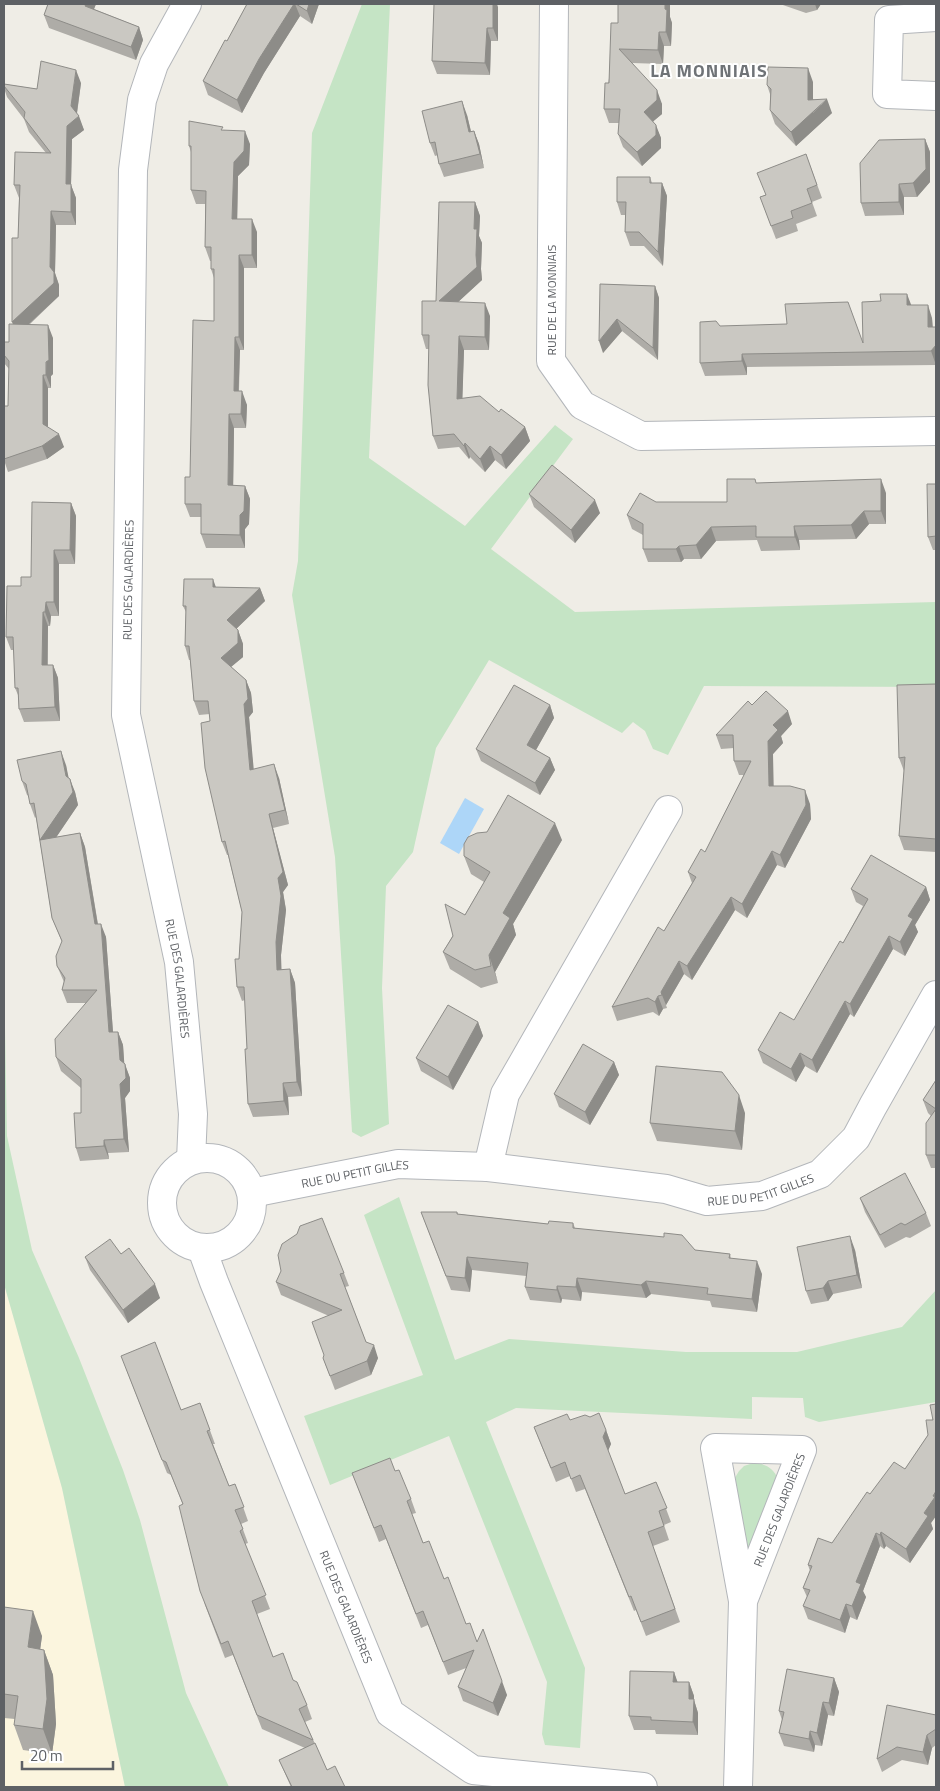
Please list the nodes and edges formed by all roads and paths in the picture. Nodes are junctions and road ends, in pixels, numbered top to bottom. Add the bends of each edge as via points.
1 (187, 4) edge
2 (554, 4) edge
3 (936, 17) edge
4 (936, 96) edge
5 (936, 431) edge
6 (668, 810) dead end
7 (936, 995) edge
8 (191, 1160) junction
9 (488, 1166) junction
10 (252, 1193) junction
11 (202, 1249) junction
12 (743, 1601) junction
13 (643, 1787) edge
14 (738, 1787) edge

1 - 8 street, RUE DES GALARDIÈRES via 154,64 142,100 133,170 126,715 179,962 193,1114
2 - 5 street, RUE DE LA MONNIAIS via 551,361 582,405 641,436
3 - 4 street via 889,20 887,94
6 - 9 street via 505,1094
7 - 9 street, RUE DU PETIT GILLES via 856,1138 820,1174 762,1196 707,1201 666,1189
8 - 10 street via 206,1157 229,1163 246,1179
8 - 11 street via 168,1179 161,1209 175,1236 187,1245
9 - 10 street, RUE DU PETIT GILLES via 398,1164
10 - 11 street via 252,1210 246,1226 234,1240 219,1247
11 - 13 street, RUE DES GALARDIÈRES via 390,1713 473,1770
12 - 12 street, RUE DES GALARDIÈRES via 767,1538 802,1450 715,1448
12 - 14 street, RUE DES GALARDIÈRES

